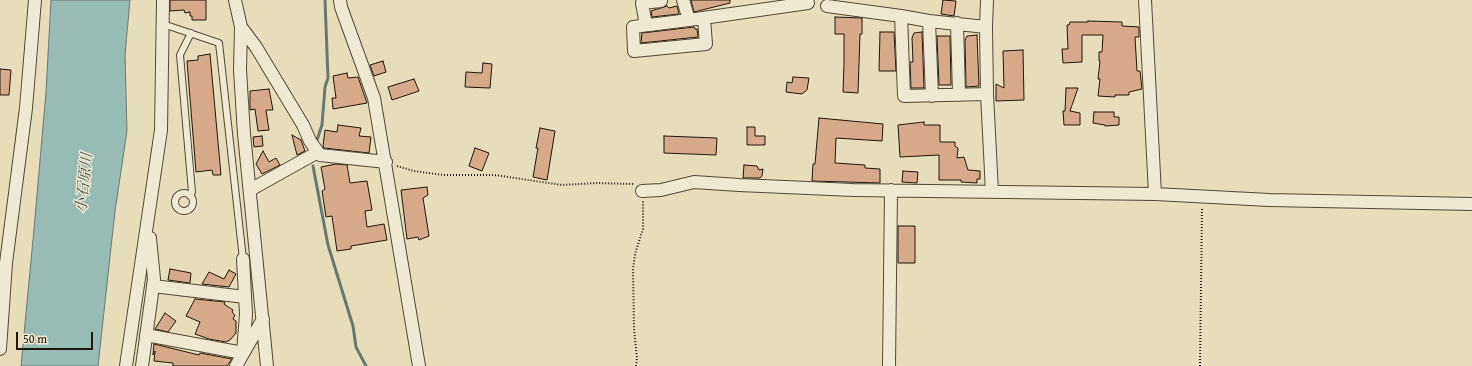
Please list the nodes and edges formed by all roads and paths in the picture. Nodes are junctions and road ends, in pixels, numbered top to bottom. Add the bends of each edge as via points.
1 (35, 0) edge
2 (163, 0) edge
3 (235, 0) edge
4 (340, 0) edge
5 (661, 0) edge
6 (675, 0) edge
7 (683, 0) edge
8 (987, 0) edge
9 (1144, 0) edge
10 (807, 2) edge
11 (827, 3) edge
12 (902, 16) junction
13 (704, 18) junction
14 (689, 20) junction
15 (929, 21) junction
16 (957, 23) junction
17 (163, 24) junction
18 (646, 25) junction
19 (986, 26) junction
20 (241, 27) junction
21 (191, 33) junction
22 (987, 94) junction
23 (959, 95) junction
24 (932, 96) junction
25 (318, 152) junction
26 (386, 162) junction
27 (250, 190) junction
28 (642, 190) junction
29 (891, 190) junction
30 (992, 192) junction
31 (1155, 194) junction
32 (190, 196) dead end
33 (1202, 196) junction
34 (1472, 204) edge
35 (148, 221) junction
36 (243, 259) joint
37 (3, 262) edge
38 (153, 286) junction
39 (244, 297) junction
40 (263, 319) junction
41 (146, 335) junction
42 (0, 349) edge
43 (244, 353) junction
44 (126, 366) edge
45 (142, 366) edge
46 (236, 366) edge
47 (267, 366) edge
48 (418, 366) edge
49 (636, 366) edge
50 (889, 366) edge
51 (1200, 366) edge

1 - 37 street via 26,108
2 - 17 street
3 - 20 street
4 - 26 street via 374,98
5 - 6 street
5 - 18 street via 642,3
7 - 14 street
8 - 19 street
9 - 31 street
10 - 11 street
10 - 13 street
11 - 12 street
12 - 15 street
12 - 24 street via 904,96
13 - 14 street
13 - 18 street via 706,44 634,51 634,27
14 - 18 street
15 - 16 street
15 - 24 street
16 - 19 street
16 - 23 street
17 - 21 lane
17 - 35 street via 161,130
19 - 22 street
20 - 25 street via 256,47
20 - 27 street via 240,70
21 - 32 lane via 180,55 192,192
21 - 36 lane via 219,43
22 - 23 street
22 - 30 street
23 - 24 street
25 - 26 street via 320,155
25 - 27 street
26 - 28 path via 414,172 495,175 562,185 634,184
26 - 48 street
27 - 40 street
28 - 29 street via 661,190 694,182 810,189
28 - 49 path via 643,229 633,269
29 - 30 street
29 - 50 street
30 - 31 street
31 - 33 street
33 - 34 street via 1269,200
33 - 51 path
35 - 38 street
35 - 44 street
36 - 39 street
37 - 42 street
38 - 39 street
38 - 41 street
39 - 43 street
40 - 43 street
40 - 47 street
41 - 43 street
41 - 45 street
43 - 46 street

